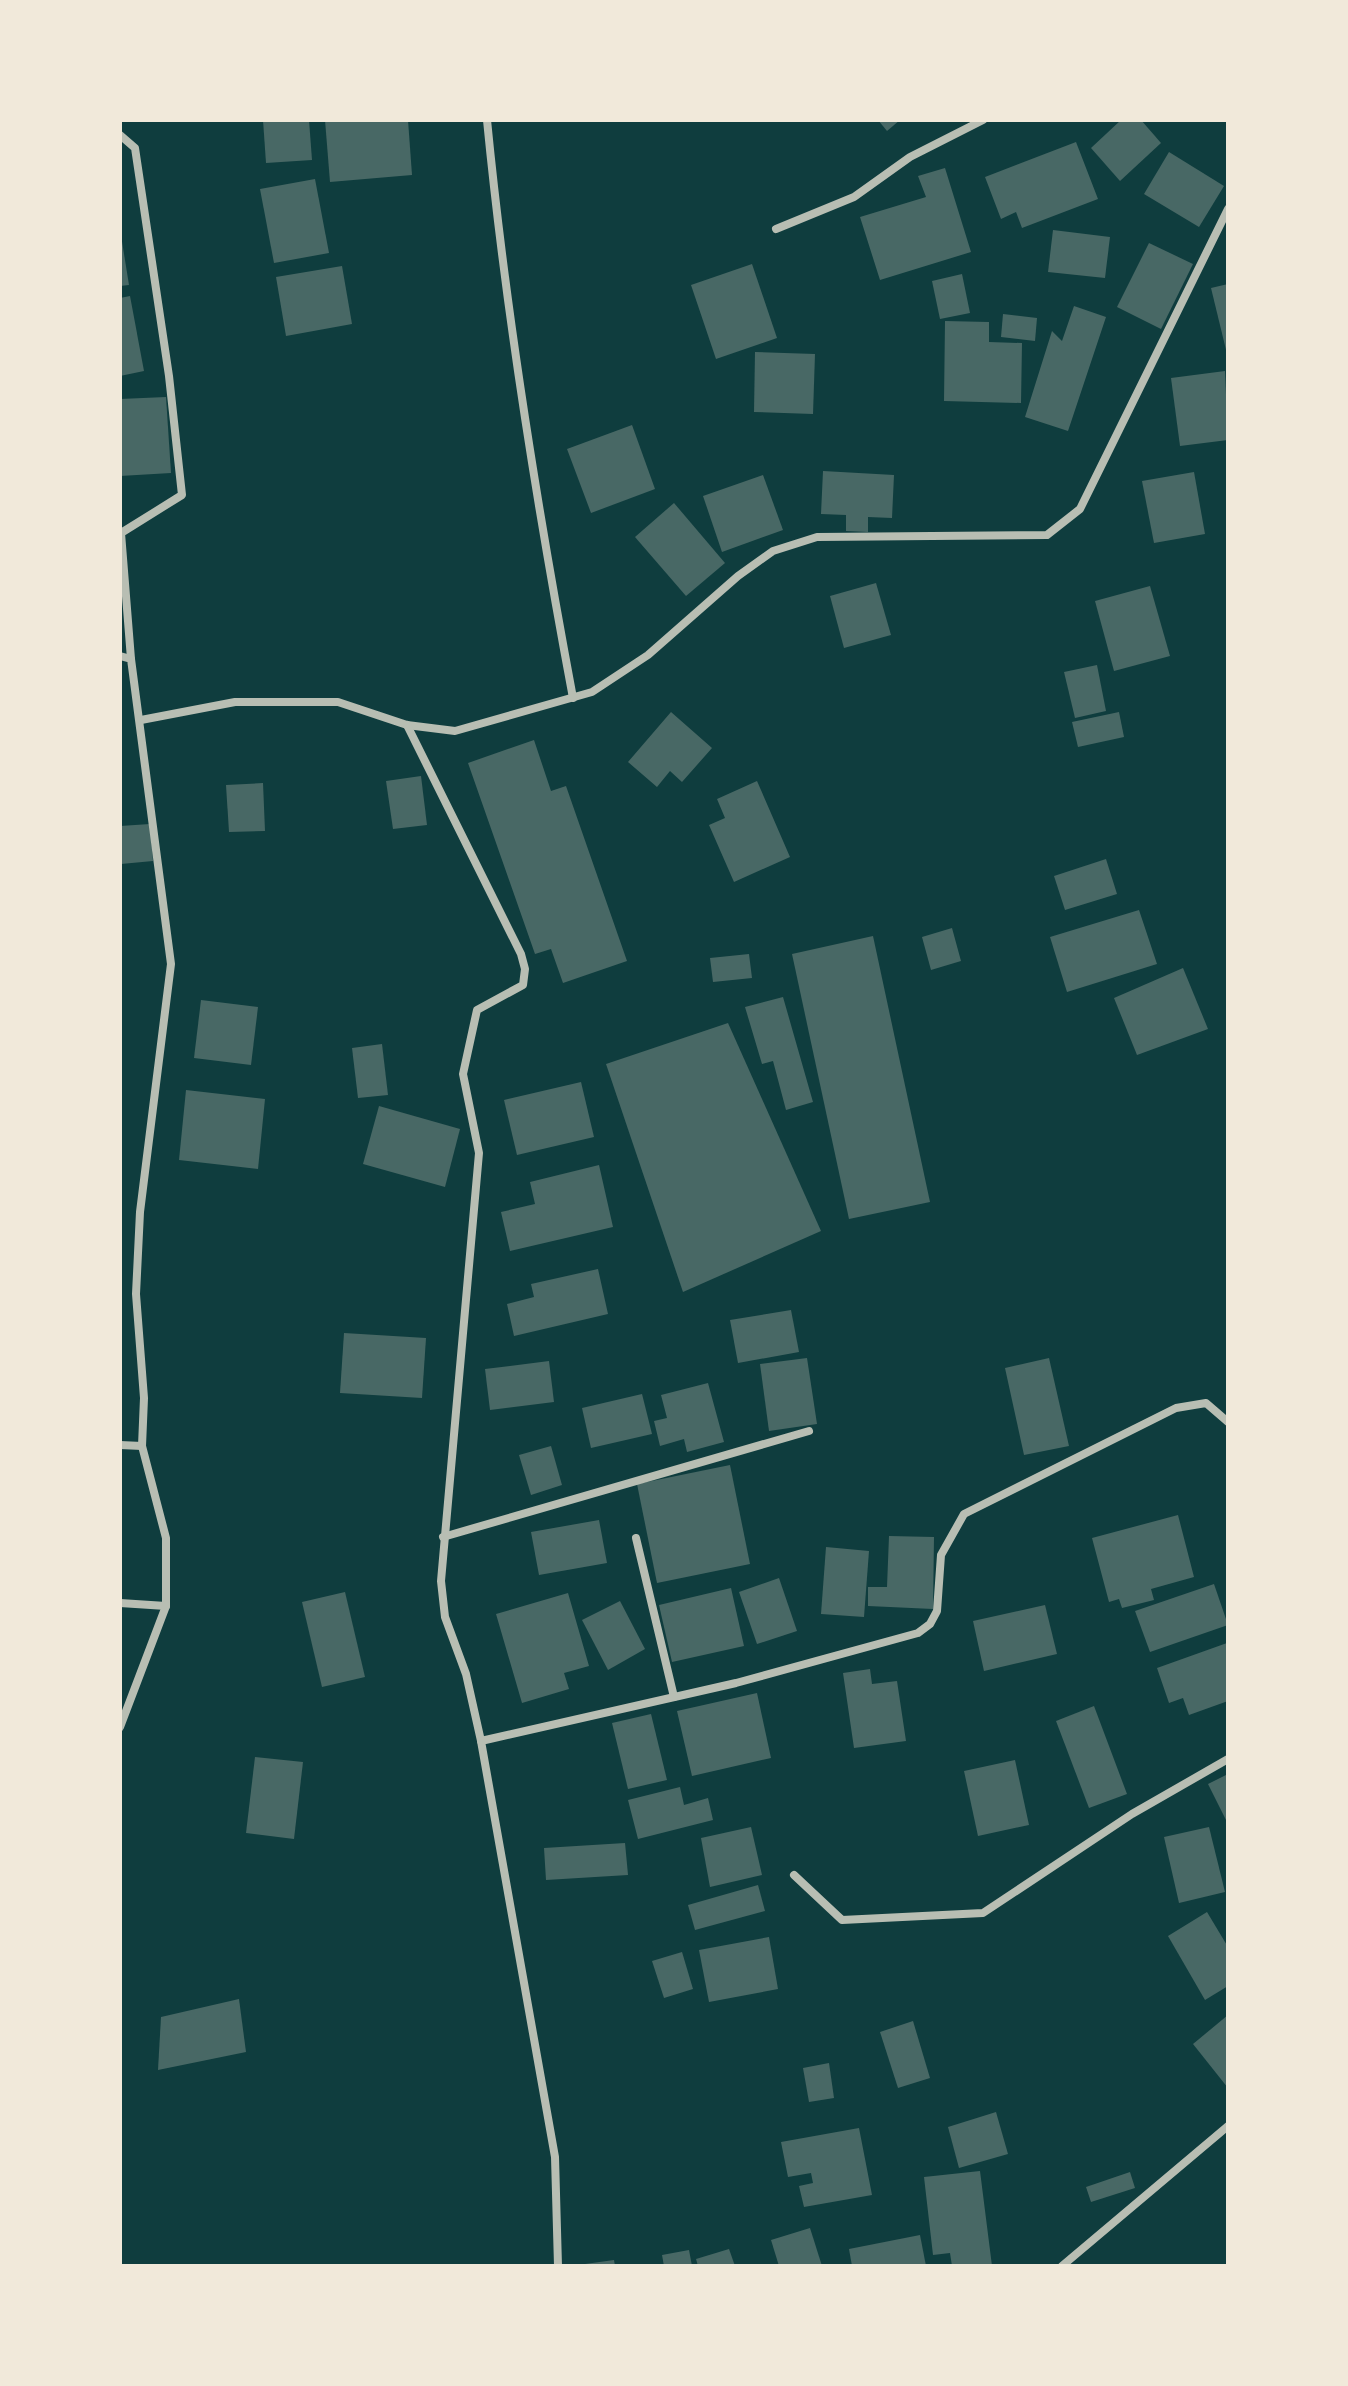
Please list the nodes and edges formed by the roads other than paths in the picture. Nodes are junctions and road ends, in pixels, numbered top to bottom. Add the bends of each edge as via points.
1 (487, 120) edge
2 (983, 120) edge
3 (120, 135) edge
4 (1228, 209) edge
5 (776, 229) dead end
6 (120, 656) edge
7 (131, 659) junction
8 (573, 698) junction
9 (141, 720) junction
10 (407, 725) junction
11 (1228, 1422) edge
12 (809, 1431) dead end
13 (120, 1445) edge
14 (142, 1446) junction
15 (443, 1537) junction
16 (636, 1538) dead end
17 (120, 1603) edge
18 (166, 1606) junction
19 (674, 1697) junction
20 (120, 1727) edge
21 (481, 1741) junction
22 (1228, 1759) edge
23 (794, 1875) dead end
24 (1228, 2126) edge
25 (558, 2266) edge
26 (1062, 2266) edge

1 - 8 street via 529,462
2 - 5 street via 910,157 854,197
3 - 7 street via 135,148 182,495 121,533
4 - 8 street via 1080,509 1047,535 817,537 773,551 648,655 592,692
6 - 7 street
7 - 9 street
8 - 10 street via 455,731
9 - 10 street via 235,702 338,702
9 - 14 street via 171,964 140,1212 136,1294
10 - 15 street via 525,969 523,985 477,1010 463,1074 479,1153
11 - 19 street via 1206,1403 1176,1408 964,1514 941,1555 937,1611 918,1633
12 - 15 street
13 - 14 street
14 - 18 street via 166,1538
15 - 21 street via 445,1617 466,1674
16 - 19 street
17 - 18 street
18 - 20 street
19 - 21 street
21 - 25 street via 555,2157
22 - 23 street via 1132,1814 983,1913 842,1920
24 - 26 street

